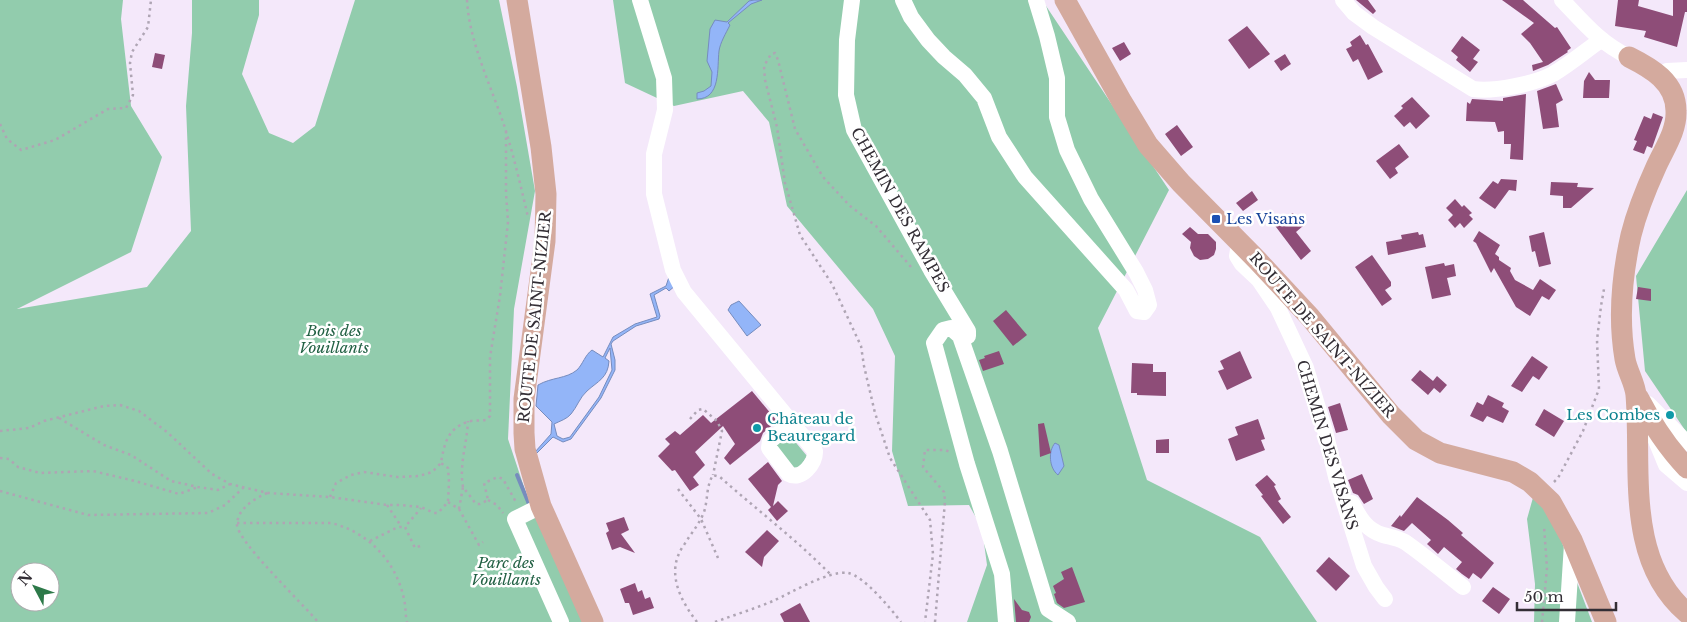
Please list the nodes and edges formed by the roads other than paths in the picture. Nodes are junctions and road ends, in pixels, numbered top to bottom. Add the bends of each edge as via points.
1 (517, 0) edge
2 (640, 0) edge
3 (852, 0) edge
4 (903, 0) edge
5 (1036, 0) edge
6 (1065, 0) edge
7 (1343, 0) edge
8 (1562, 0) edge
9 (1601, 40) junction
10 (1629, 57) joint
11 (1687, 70) edge
12 (1660, 75) junction
13 (1682, 106) edge
14 (1243, 246) junction
15 (956, 332) junction
16 (1636, 392) junction
17 (791, 423) dead end
18 (1653, 426) junction
19 (1687, 443) edge
20 (1332, 462) junction
21 (1687, 468) edge
22 (1687, 483) edge
23 (541, 506) junction
24 (1572, 540) junction
25 (1463, 587) dead end
26 (1385, 599) dead end
27 (1687, 613) edge
28 (561, 622) edge
29 (593, 622) edge
30 (1006, 622) edge
31 (1068, 622) edge
32 (1567, 622) edge
33 (1606, 622) edge

1 - 23 main road, ROUTE DE SAINT-NIZIER via 546,194 545,241 524,399 526,449
2 - 17 street via 664,78 666,110 654,154 653,173 654,194 672,270 684,292
3 - 15 street, CHEMIN DES RAMPES via 846,95 854,130 968,330 968,336
4 - 5 street via 928,40 984,98 999,136 1025,177 1126,290 1138,311 1144,312 1149,305 1145,290 1091,199 1068,150 1057,117 1057,78
6 - 14 main road, ROUTE DE SAINT-NIZIER via 1148,145
7 - 9 street via 1373,27 1473,89 1486,91 1514,86 1552,74
8 - 9 street
9 - 10 street
10 - 12 main road
11 - 12 street via 1667,71
12 - 13 main road via 1675,102
13 - 16 main road via 1646,189 1631,237 1622,296 1622,338 1626,369
14 - 20 street, CHEMIN DES VISANS via 1236,256 1259,280 1278,308 1306,368
14 - 24 main road, ROUTE DE SAINT-NIZIER via 1416,440 1440,453 1521,476 1552,502
15 - 30 street via 943,330 934,343 967,464 1002,574
15 - 31 street via 1000,451 1048,609
16 - 18 main road
16 - 19 street
16 - 27 main road via 1639,502 1647,547 1666,590
18 - 21 main road
18 - 22 street via 1654,438 1666,465
20 - 25 street via 1369,529 1400,539
20 - 26 street, CHEMIN DES VISANS via 1364,566
23 - 28 street via 510,513
23 - 29 main road, ROUTE DE SAINT-NIZIER
24 - 32 street
24 - 33 main road, ROUTE DE SAINT-NIZIER

